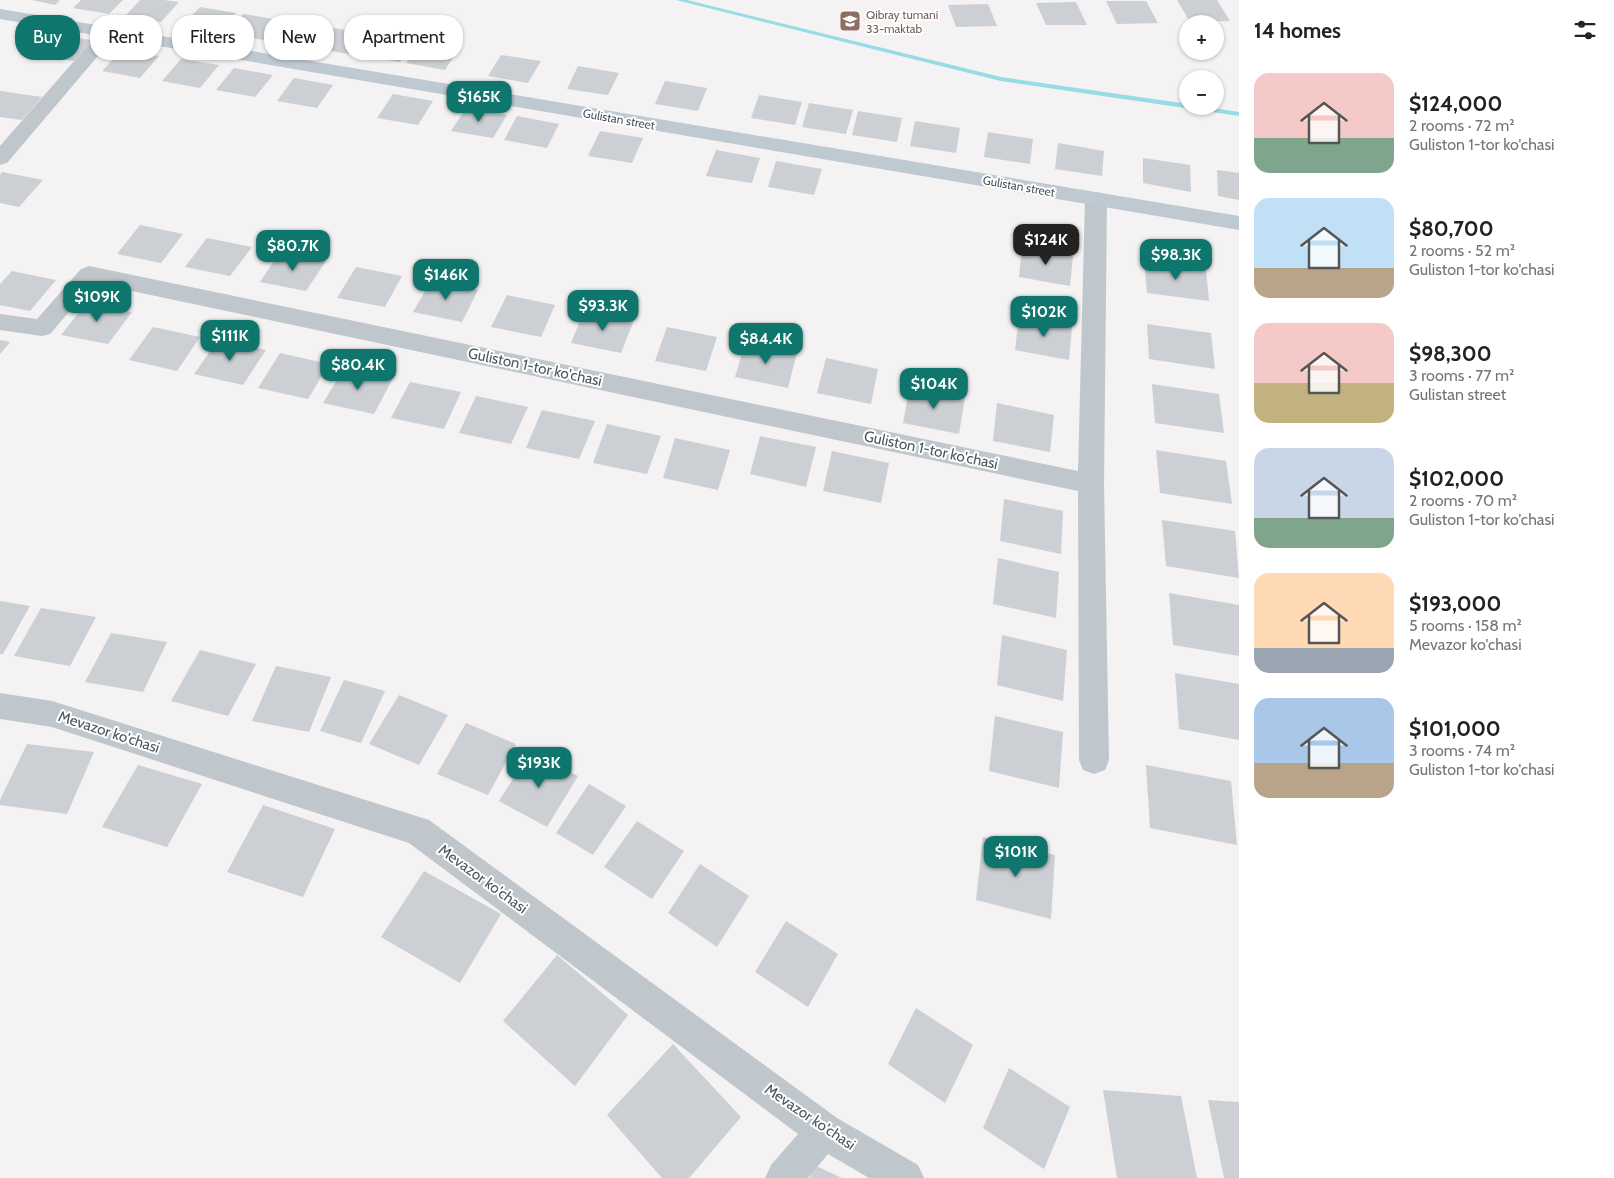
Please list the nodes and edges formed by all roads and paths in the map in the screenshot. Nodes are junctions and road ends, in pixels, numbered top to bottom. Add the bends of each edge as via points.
1 (0, 14) edge
2 (90, 30) edge
3 (162, 42) edge
4 (90, 54) edge
5 (0, 159) edge
6 (1096, 199) junction
7 (1239, 223) edge
8 (0, 322) edge
9 (1091, 484) junction
10 (0, 706) edge
11 (1094, 760) dead end
12 (824, 1131) junction
13 (784, 1178) edge
14 (905, 1178) edge

1 - 2 main road, Gulistan street
3 - 6 main road, Gulistan street
4 - 5 street
6 - 7 main road, Gulistan street
6 - 9 street
8 - 9 street, Guliston 1-tor ko'chasi via 42,328 89,274
9 - 11 street
10 - 12 street, Mevazor ko'chasi via 52,714 418,831
12 - 13 street
12 - 14 street, Mevazor ko'chasi

